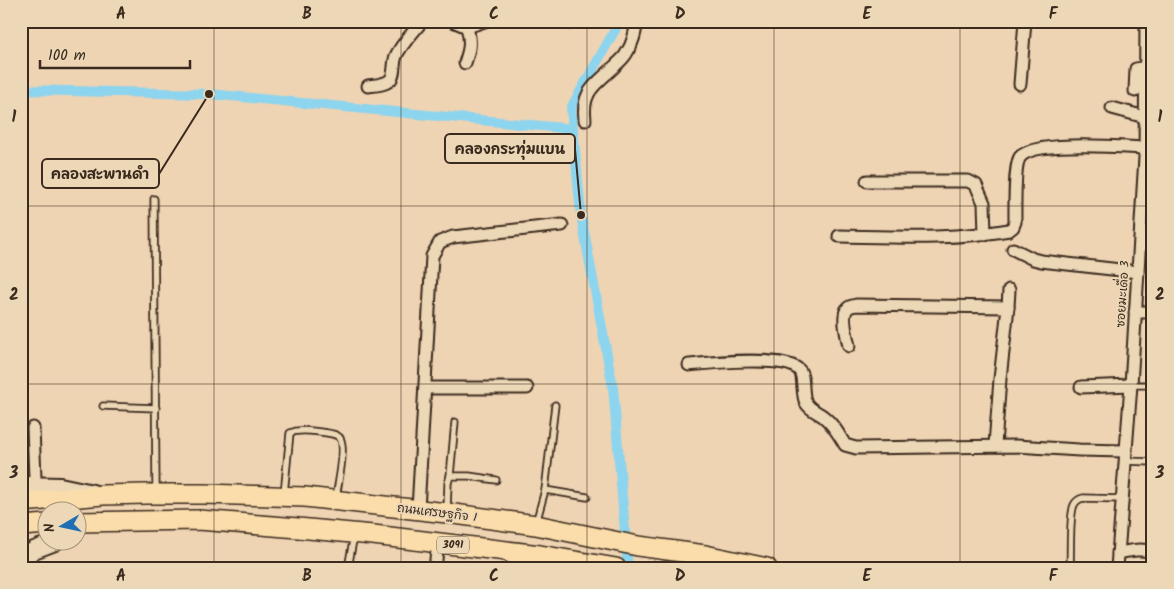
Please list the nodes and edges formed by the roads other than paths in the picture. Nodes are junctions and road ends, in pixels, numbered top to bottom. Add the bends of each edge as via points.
1 (422, 21) edge
2 (453, 21) edge
3 (485, 21) edge
4 (637, 21) edge
5 (1025, 21) edge
6 (1146, 21) edge
7 (467, 27) junction
8 (465, 63) dead end
9 (1020, 84) dead end
10 (368, 86) dead end
11 (1145, 90) edge
12 (1112, 108) dead end
13 (1145, 117) junction
14 (585, 120) dead end
15 (1148, 154) edge
16 (868, 181) dead end
17 (154, 199) dead end
18 (562, 225) dead end
19 (985, 234) junction
20 (839, 236) dead end
21 (1013, 249) dead end
22 (1138, 272) junction
23 (1009, 290) dead end
24 (1008, 306) junction
25 (1135, 312) junction
26 (1153, 312) edge
27 (849, 346) dead end
28 (689, 365) dead end
29 (1153, 385) edge
30 (1130, 386) junction
31 (1081, 387) dead end
32 (425, 388) junction
33 (527, 388) dead end
34 (555, 405) dead end
35 (103, 406) dead end
36 (156, 408) junction
37 (455, 422) dead end
38 (33, 428) dead end
39 (996, 446) junction
40 (1125, 456) junction
41 (1153, 462) edge
42 (450, 476) junction
43 (26, 479) edge
44 (496, 480) dead end
45 (545, 490) junction
46 (156, 494) junction
47 (103, 495) junction
48 (284, 496) junction
49 (587, 497) dead end
50 (1122, 499) junction
51 (336, 500) junction
52 (21, 502) edge
53 (418, 510) junction
54 (447, 513) junction
55 (38, 525) edge
56 (88, 525) edge
57 (21, 526) edge
58 (536, 526) junction
59 (355, 533) junction
60 (438, 543) junction
61 (38, 549) edge
62 (507, 552) junction
63 (1153, 552) edge
64 (1118, 553) junction
65 (21, 560) edge
66 (599, 566) edge
67 (348, 568) edge
68 (435, 568) edge
69 (527, 568) edge
70 (767, 568) edge
71 (1070, 568) edge
72 (1117, 568) edge

1 - 10 street via 395,58 392,78 384,84
2 - 7 street
3 - 7 street
4 - 14 street via 625,56 585,98
5 - 9 street
6 - 11 street, ซอยมะเดื่อ 3
7 - 8 street via 470,50
11 - 13 street, ซอยมะเดื่อ 3
12 - 13 street
13 - 15 street, ซอยมะเดื่อ 3
15 - 19 street via 1053,146 1026,152 1019,158 1017,168 1013,227
15 - 22 street, ซอยมะเดื่อ 3
16 - 19 street via 968,181 976,185 984,203
17 - 36 lane
18 - 32 street via 452,236 440,242 432,256
19 - 20 street via 941,238
21 - 22 street via 1041,261
22 - 25 street, ซอยมะเดื่อ 3
23 - 24 street
24 - 27 street via 850,306 844,317
24 - 39 street
25 - 26 street
25 - 30 street, ซอยมะเดื่อ 3
28 - 39 street via 740,361 784,362 793,366 801,375 807,404 834,426 845,445 856,448
29 - 30 lane
30 - 31 street
30 - 40 street, ซอยมะเดื่อ 3
32 - 33 street
32 - 53 street
34 - 45 lane
35 - 36 lane
36 - 46 lane
37 - 42 lane
38 - 43 street
39 - 40 street
40 - 41 lane
40 - 50 street, ซอยมะเดื่อ 3
42 - 44 lane
42 - 54 lane
43 - 47 main road
45 - 49 lane
45 - 58 lane
46 - 47 main road, ถนนเศรษฐกิจ 1
46 - 48 main road, ถนนเศรษฐกิจ 1
47 - 52 main road, ถนนเศรษฐกิจ 1
48 - 51 main road, ถนนเศรษฐกิจ 1
48 - 51 lane via 290,434 302,430 338,435 342,441
50 - 64 street, ซอยมะเดื่อ 3
50 - 71 lane via 1083,498 1075,503
51 - 53 main road, ถนนเศรษฐกิจ 1
53 - 54 main road, ถนนเศรษฐกิจ 1
54 - 58 main road, ถนนเศรษฐกิจ 1
55 - 57 main road
56 - 59 main road, 3091 via 199,520
58 - 70 main road, ถนนเศรษฐกิจ 1
59 - 60 main road, 3091
59 - 67 lane
60 - 62 main road, 3091
60 - 68 street
61 - 65 main road
62 - 66 main road, 3091
62 - 69 main road
63 - 64 street
64 - 72 street, ซอยมะเดื่อ 3

